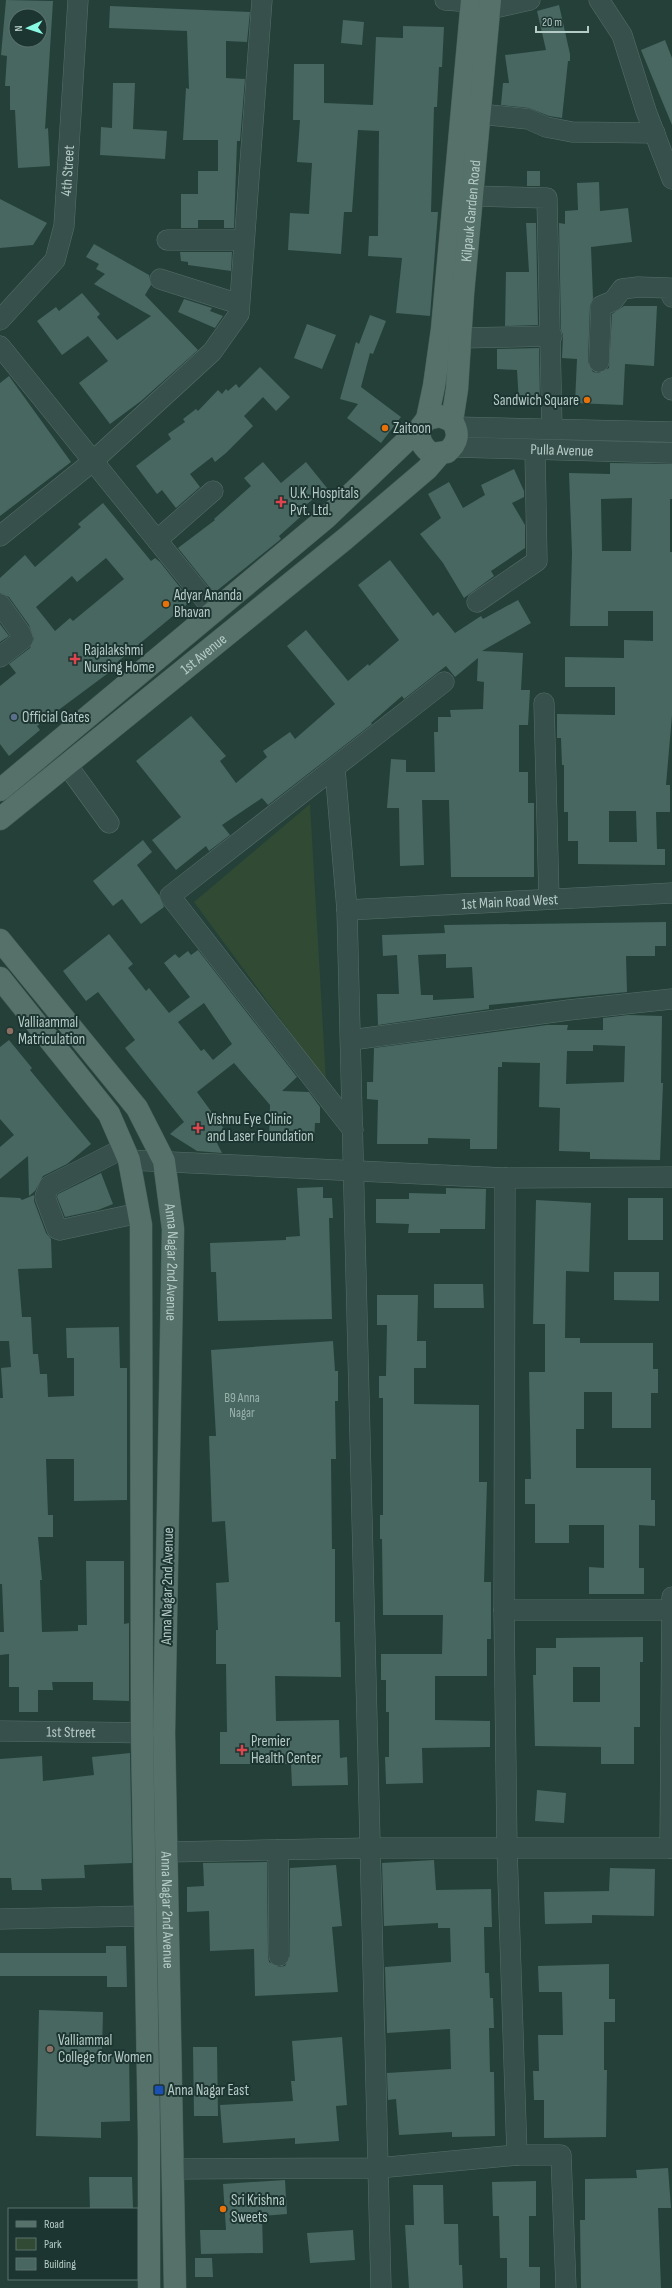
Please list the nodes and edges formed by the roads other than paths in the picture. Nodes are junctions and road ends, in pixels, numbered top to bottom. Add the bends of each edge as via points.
1 (78, 0) edge
2 (262, 0) edge
3 (445, 0) edge
4 (530, 0) edge
5 (599, 0) edge
6 (481, 3) edge
7 (480, 114) junction
8 (655, 133) junction
9 (672, 179) edge
10 (473, 196) junction
11 (167, 240) dead end
12 (244, 240) junction
13 (160, 279) dead end
14 (672, 297) edge
15 (239, 304) junction
16 (0, 320) edge
17 (552, 336) junction
18 (460, 338) junction
19 (0, 346) edge
20 (599, 362) dead end
21 (423, 424) junction
22 (552, 430) junction
23 (672, 432) edge
24 (450, 438) junction
25 (535, 450) junction
26 (672, 453) edge
27 (92, 462) junction
28 (213, 491) dead end
29 (0, 536) edge
30 (157, 540) junction
31 (477, 602) dead end
32 (0, 604) edge
33 (215, 612) junction
34 (0, 657) edge
35 (444, 682) dead end
36 (544, 704) dead end
37 (67, 765) junction
38 (335, 769) junction
39 (0, 790) edge
40 (0, 820) edge
41 (109, 823) dead end
42 (672, 893) edge
43 (549, 898) junction
44 (347, 910) junction
45 (0, 940) edge
46 (0, 978) edge
47 (672, 999) edge
48 (351, 1040) junction
49 (353, 1130) junction
50 (127, 1154) junction
51 (164, 1161) junction
52 (354, 1170) junction
53 (672, 1177) edge
54 (505, 1178) junction
55 (139, 1213) junction
56 (672, 1597) edge
57 (504, 1610) junction
58 (672, 1610) edge
59 (0, 1731) edge
60 (164, 1733) junction
61 (142, 1734) junction
62 (370, 1848) junction
63 (507, 1848) junction
64 (671, 1848) edge
65 (278, 1850) junction
66 (166, 1852) junction
67 (145, 1916) junction
68 (0, 1918) edge
69 (278, 1956) dead end
70 (517, 2155) junction
71 (378, 2168) junction
72 (173, 2169) junction
73 (149, 2288) edge
74 (175, 2288) edge
75 (381, 2288) edge
76 (566, 2288) edge

1 - 16 street, 4th Street via 64,226 54,260
2 - 12 street
3 - 6 street
4 - 6 street
5 - 8 street via 622,35
6 - 7 main road, Kilpauk Garden Road
6 - 21 main road, Kilpauk Garden Road via 442,329 434,386
7 - 8 street via 528,119 546,128 572,132
7 - 10 main road, Kilpauk Garden Road
8 - 9 street
10 - 17 street via 548,198
10 - 18 main road, Kilpauk Garden Road
11 - 12 street
12 - 15 street
13 - 15 street
14 - 20 street via 669,288 627,288 622,289 613,301 601,306
15 - 27 street via 238,314 212,352
17 - 18 street
17 - 22 street
18 - 24 main road, Kilpauk Garden Road
19 - 27 street
21 - 24 main road via 440,416
21 - 24 main road via 419,436 421,443 432,454
21 - 33 main road, 1st Avenue via 326,518
22 - 23 street, Pulla Avenue
22 - 24 street, Pulla Avenue
24 - 25 street, Pulla Avenue
24 - 37 main road, 1st Avenue via 427,469
25 - 26 street, Pulla Avenue
25 - 31 street via 537,561
27 - 29 street
27 - 30 street
28 - 30 street
30 - 33 street
32 - 34 street via 23,639
33 - 39 main road, 1st Avenue
35 - 38 street
36 - 43 street
37 - 40 main road, 1st Avenue
37 - 41 street
38 - 44 street
38 - 49 street via 170,896
42 - 43 street, 1st Main Road West
43 - 44 street, 1st Main Road West
44 - 48 street
45 - 51 main road, Anna Nagar 2nd Avenue via 137,1108
46 - 50 main road, Anna Nagar 2nd Avenue via 108,1114
47 - 48 street via 569,1010
48 - 49 street
49 - 52 street
50 - 51 street
50 - 55 main road, Anna Nagar 2nd Avenue
50 - 55 street via 49,1186 45,1197 57,1229 60,1230
51 - 52 street
51 - 60 main road, Anna Nagar 2nd Avenue via 173,1229
52 - 54 street
52 - 62 street
53 - 54 street
54 - 57 street
55 - 61 main road, Anna Nagar 2nd Avenue
56 - 58 street
57 - 58 street
57 - 63 street
58 - 64 street
59 - 61 street, 1st Street
60 - 61 street, 1st Street
60 - 66 main road, Anna Nagar 2nd Avenue
61 - 67 main road, Anna Nagar 2nd Avenue
62 - 63 street
62 - 65 street
62 - 71 street
63 - 64 street
63 - 70 street
65 - 66 street
65 - 69 street
66 - 72 main road, Anna Nagar 2nd Avenue
67 - 68 street
67 - 73 main road, Anna Nagar 2nd Avenue
70 - 71 street
70 - 76 street via 561,2155
71 - 72 street
71 - 75 street
72 - 74 main road, Anna Nagar 2nd Avenue

